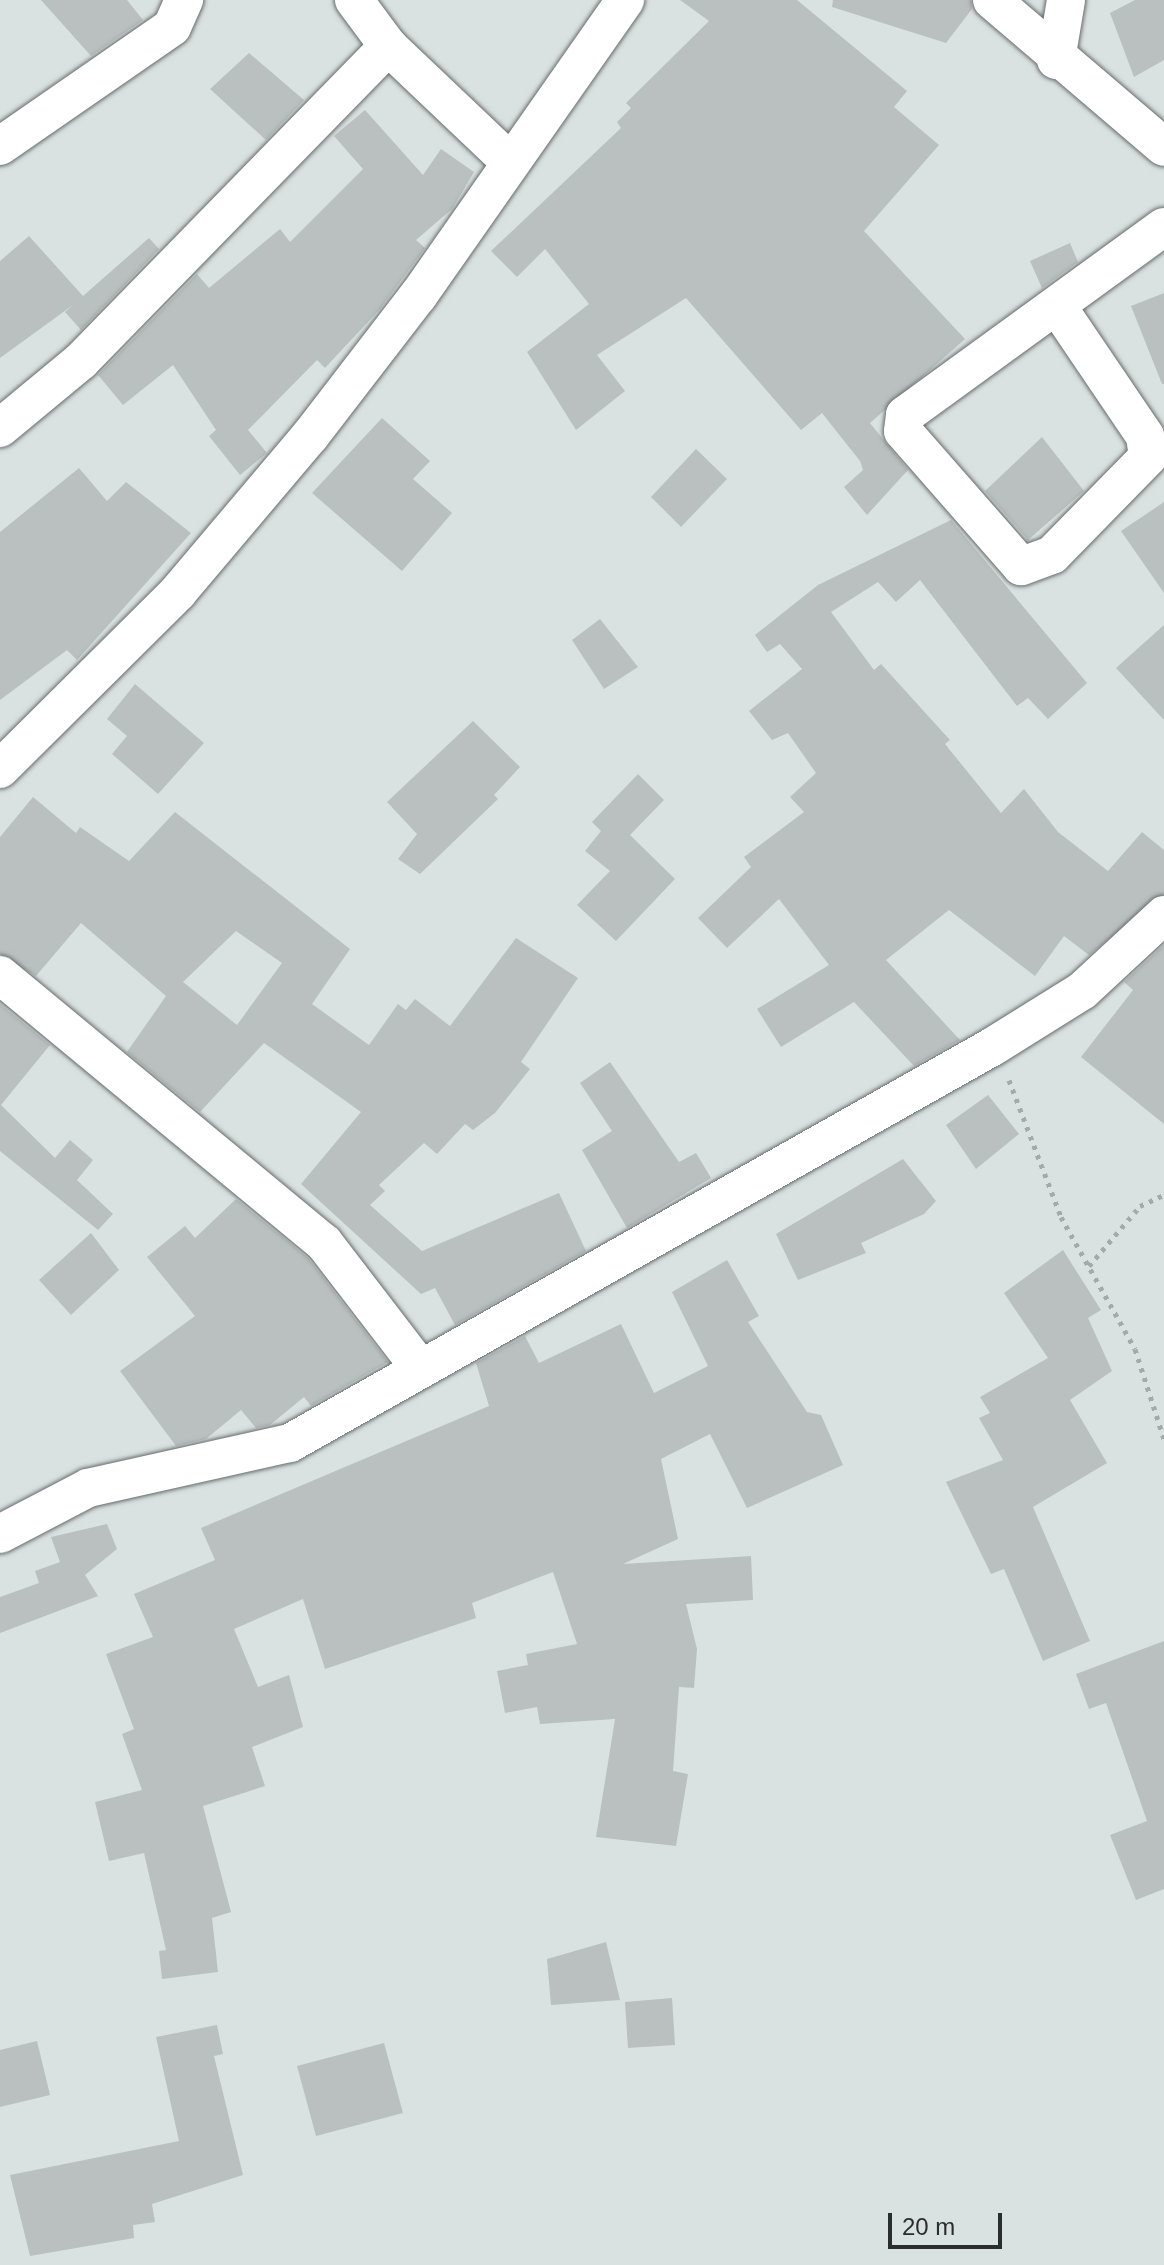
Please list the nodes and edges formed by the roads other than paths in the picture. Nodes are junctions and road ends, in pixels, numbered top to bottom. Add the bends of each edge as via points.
1 (184, 0) edge
2 (354, 0) edge
3 (625, 0) edge
4 (992, 0) edge
5 (1066, 0) edge
6 (388, 46) junction
7 (1056, 60) junction
8 (0, 146) edge
9 (1164, 147) edge
10 (509, 161) junction
11 (1164, 227) edge
12 (1057, 306) junction
13 (0, 428) edge
14 (0, 769) edge
15 (1164, 915) edge
16 (0, 975) edge
17 (420, 1368) junction
18 (0, 1534) edge

1 - 8 street via 172,27
2 - 6 street
3 - 10 street
4 - 7 street
5 - 7 street
6 - 10 street
6 - 13 street via 81,361
7 - 9 street
10 - 14 street via 418,296 300,448 178,592
11 - 12 street
12 - 12 street via 905,415 903,431 1021,566 1052,555 1148,457 1145,436
15 - 17 street via 1082,991 992,1047
16 - 17 street via 324,1243
17 - 18 street via 290,1443 88,1488

